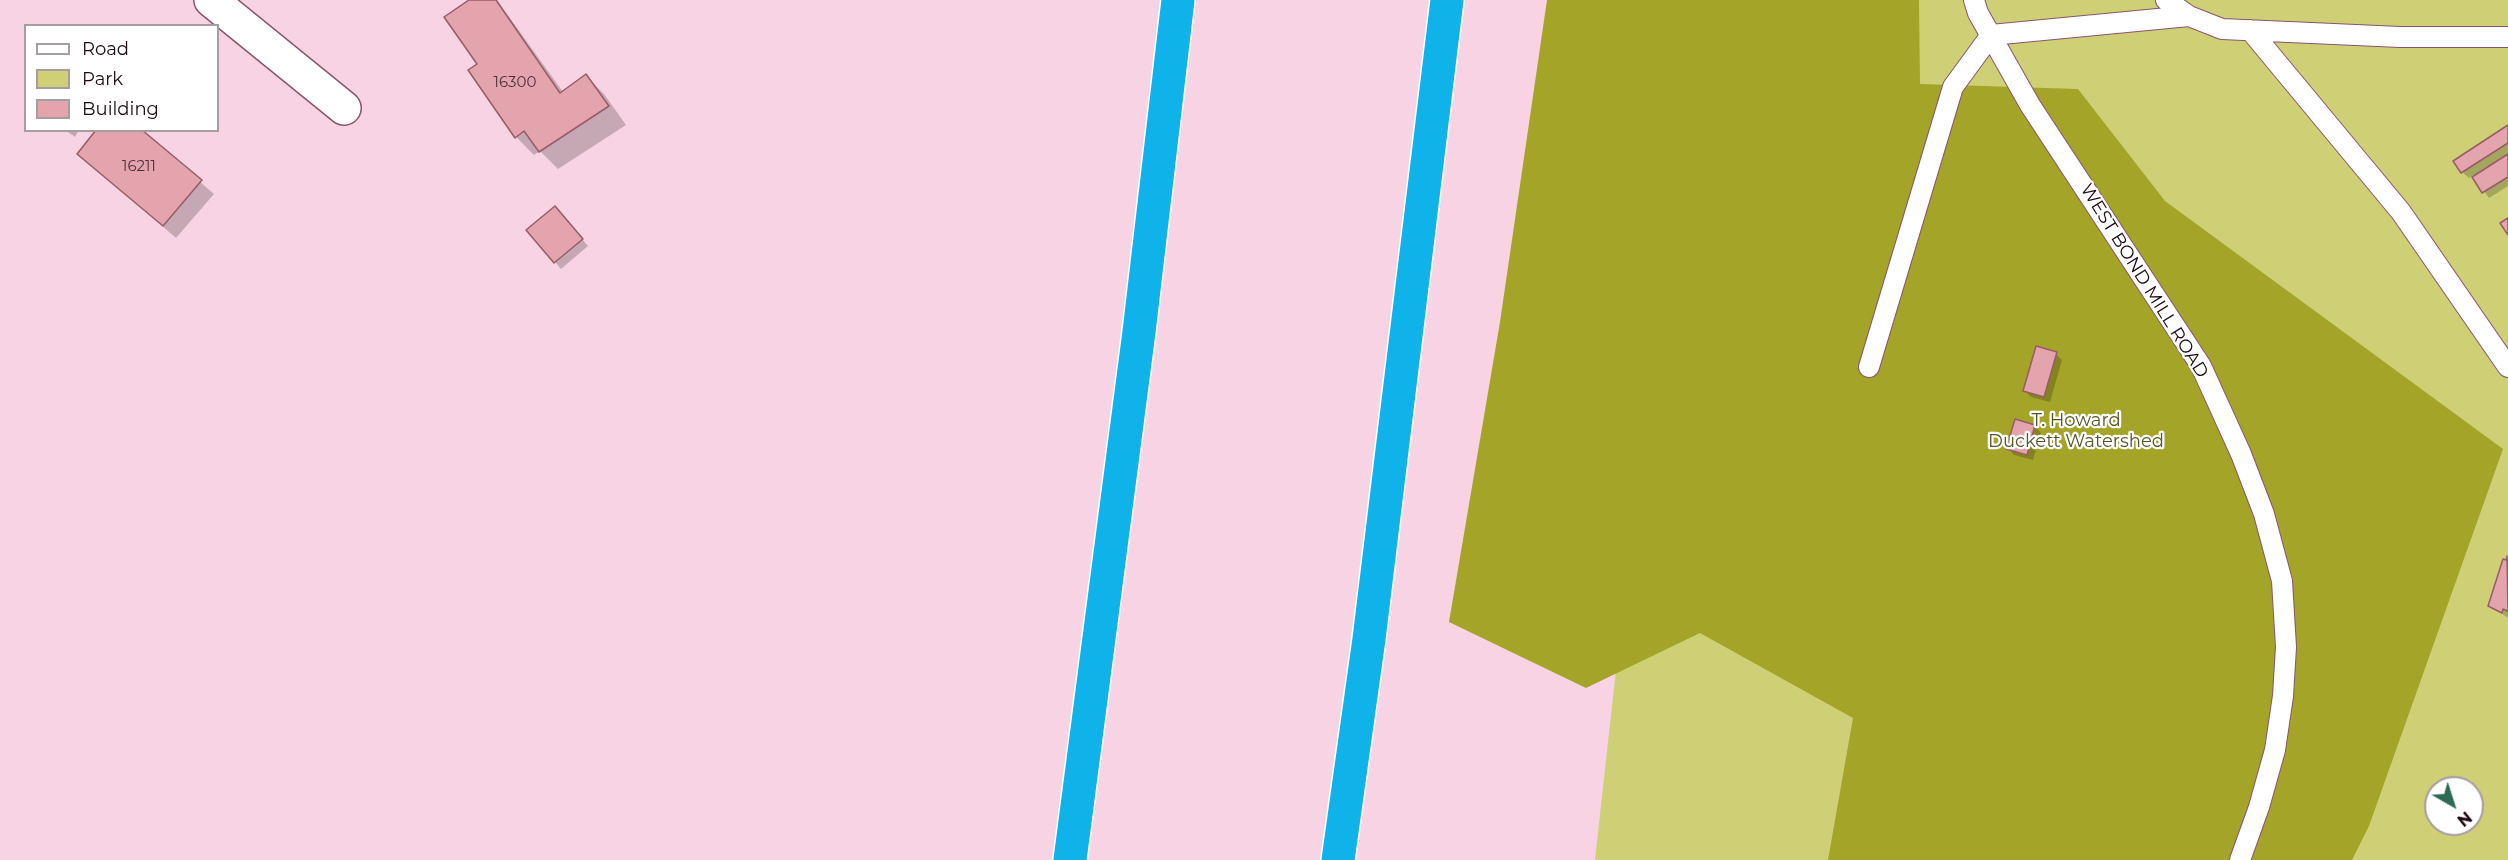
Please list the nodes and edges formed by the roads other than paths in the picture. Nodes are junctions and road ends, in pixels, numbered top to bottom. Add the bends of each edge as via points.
1 (211, 0) edge
2 (1178, 0) edge
3 (1447, 0) edge
4 (1974, 0) edge
5 (2166, 0) edge
6 (2189, 16) junction
7 (2250, 30) junction
8 (1991, 36) junction
9 (2508, 37) edge
10 (344, 108) dead end
11 (1869, 367) dead end
12 (2508, 367) edge
13 (1070, 860) edge
14 (1338, 860) edge
15 (2240, 860) edge

1 - 10 street
2 - 13 highway
3 - 14 highway
4 - 8 lane, WEST BOND MILL ROAD
5 - 6 lane
6 - 7 lane via 2222,29
6 - 8 lane
7 - 9 lane
7 - 12 lane via 2401,212
8 - 11 lane via 1953,87
8 - 15 lane, WEST BOND MILL ROAD via 2030,105 2201,366 2264,514 2282,581 2285,666 2275,750

